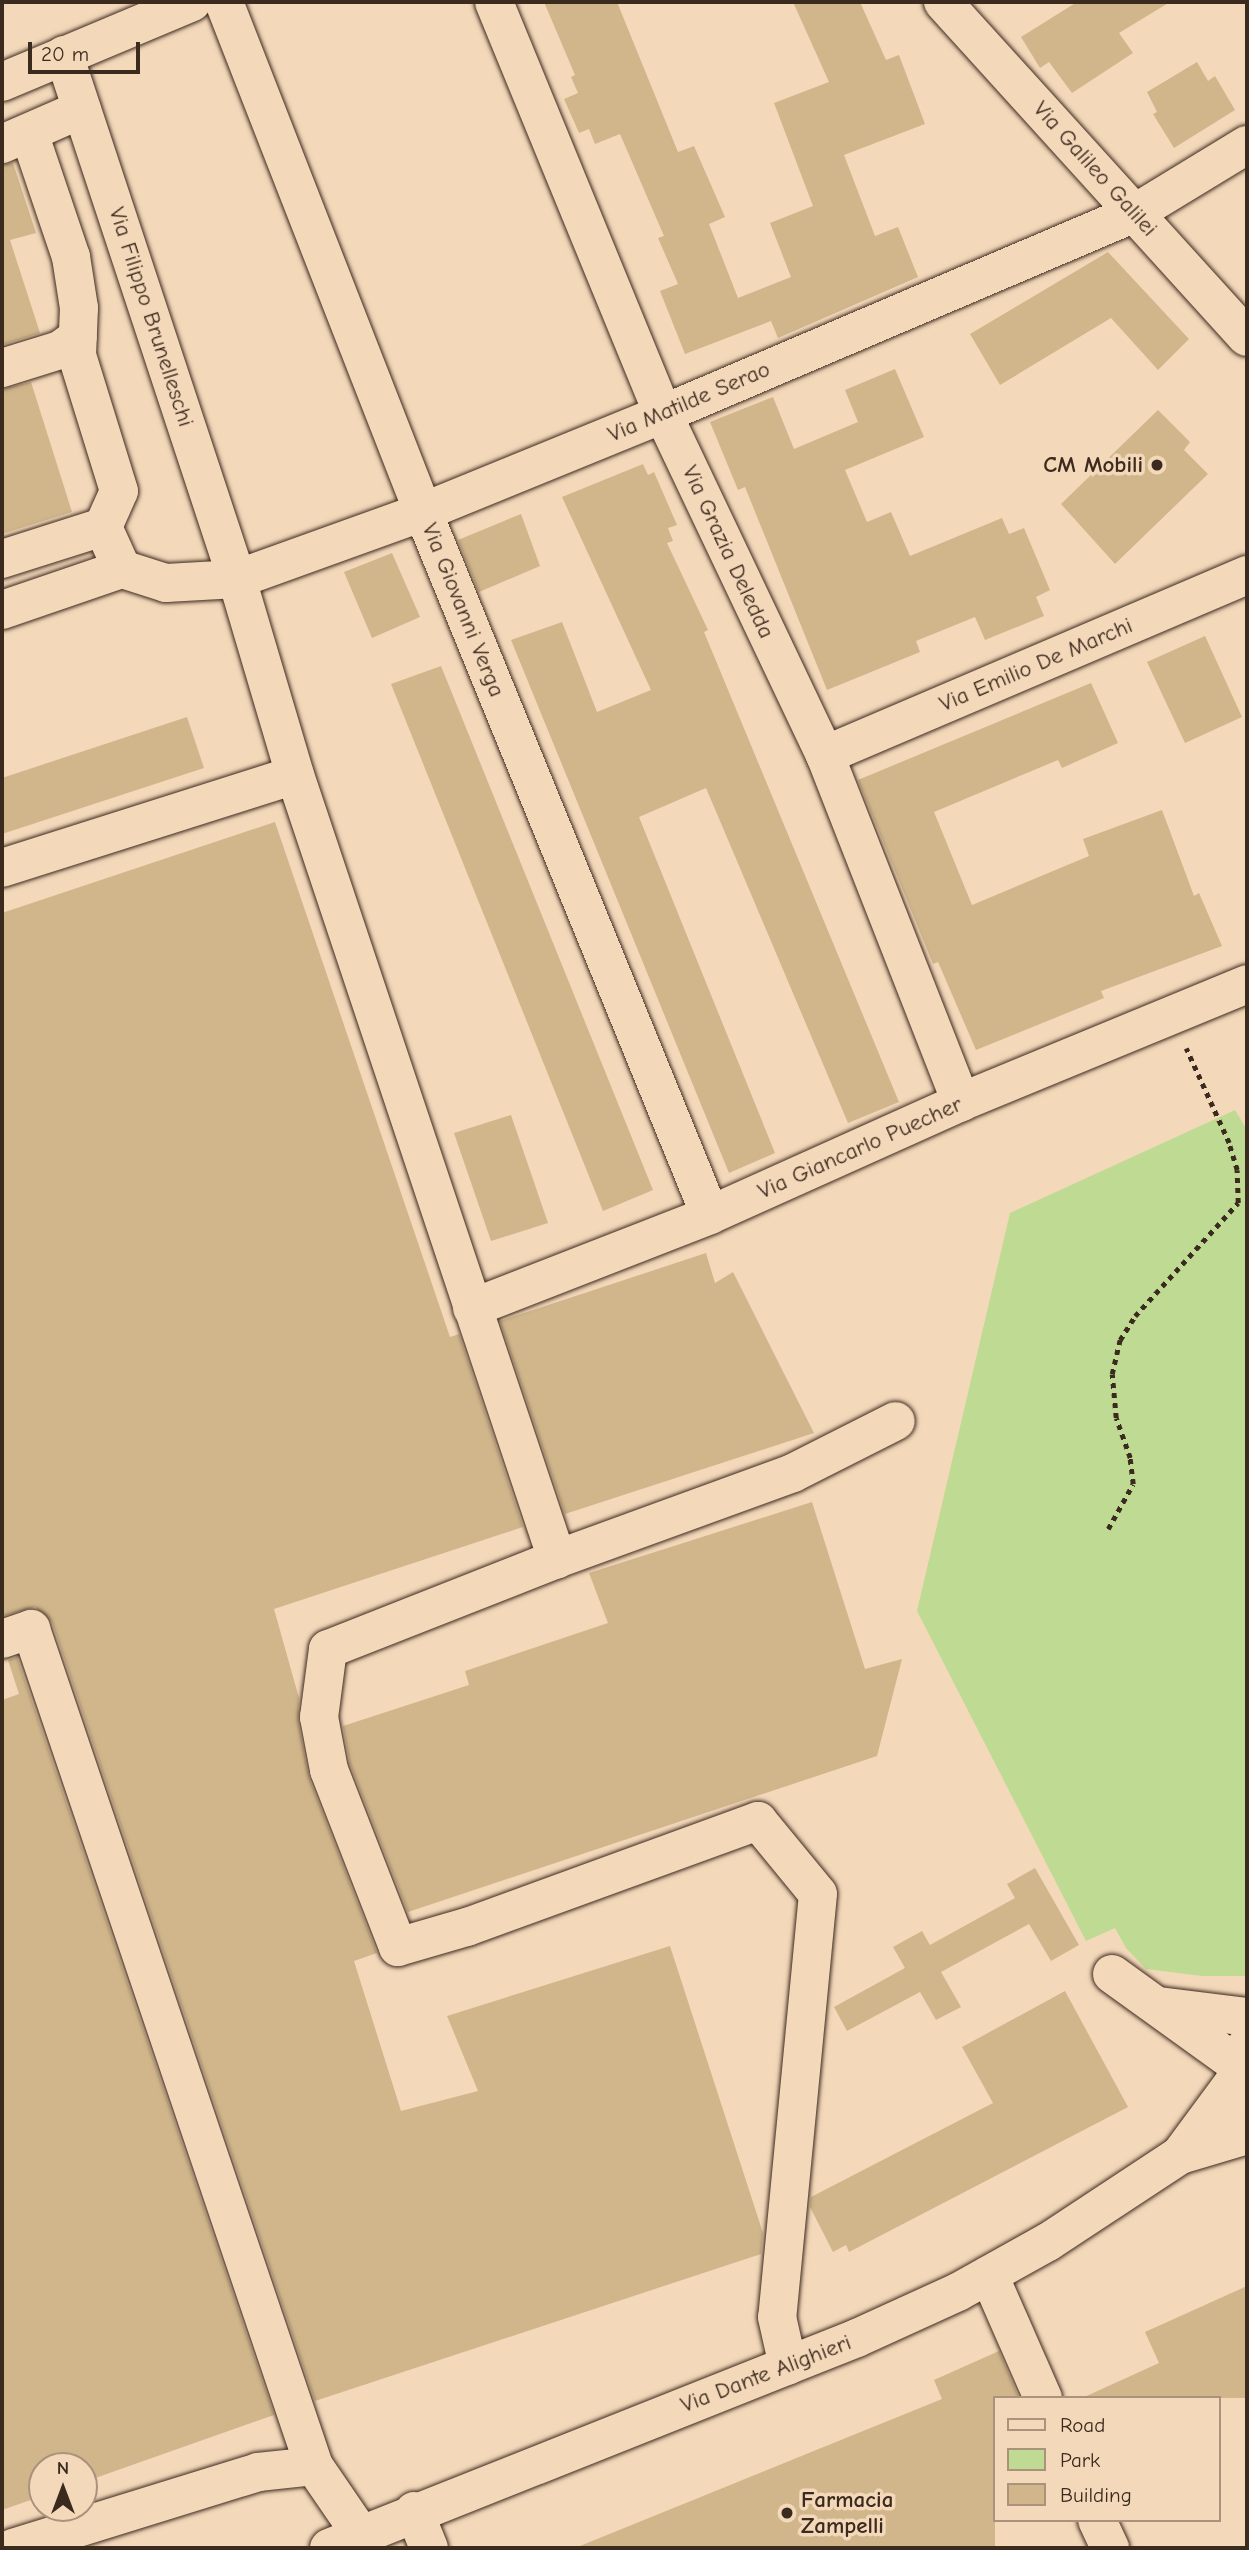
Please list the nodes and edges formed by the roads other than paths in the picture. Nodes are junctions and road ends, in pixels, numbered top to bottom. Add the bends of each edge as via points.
1 (192, 2) edge
2 (224, 2) edge
3 (494, 2) edge
4 (943, 2) edge
5 (64, 55) junction
6 (2, 82) edge
7 (82, 109) junction
8 (15, 138) edge
9 (1247, 145) edge
10 (1135, 213) junction
11 (78, 337) junction
12 (1247, 337) edge
13 (2, 368) edge
14 (663, 414) junction
15 (423, 512) junction
16 (103, 527) junction
17 (2, 559) edge
18 (122, 569) junction
19 (1247, 575) edge
20 (237, 579) junction
21 (2, 610) edge
22 (825, 755) junction
23 (295, 775) junction
24 (2, 868) edge
25 (1247, 984) edge
26 (961, 1102) junction
27 (710, 1215) junction
28 (472, 1308) junction
29 (896, 1421) dead end
30 (557, 1559) junction
31 (2, 1639) edge
32 (1112, 1974) dead end
33 (1157, 2006) junction
34 (1247, 2017) edge
35 (1239, 2063) edge
36 (1247, 2124) edge
37 (1247, 2135) edge
38 (1180, 2155) junction
39 (989, 2275) junction
40 (788, 2366) junction
41 (1042, 2396) edge
42 (314, 2466) junction
43 (414, 2511) junction
44 (1098, 2522) edge
45 (346, 2542) edge
46 (13, 2548) edge
47 (429, 2548) edge
48 (1110, 2548) edge

1 - 5 street
2 - 15 street, Via Giovanni Verga
3 - 14 street, Via Grazia Deledda
4 - 10 street, Via Galileo Galilei
5 - 6 street
5 - 7 street, Via Filippo Brunelleschi
7 - 8 street
7 - 20 street, Via Filippo Brunelleschi
8 - 11 street via 71,257 79,308
9 - 10 street, Via Matilde Serao
10 - 12 street, Via Galileo Galilei
10 - 14 street, Via Matilde Serao
11 - 13 street via 60,351
11 - 16 street via 77,355 119,491
14 - 15 street, Via Matilde Serao
14 - 22 street, Via Grazia Deledda
15 - 20 street, Via Matilde Serao
15 - 27 street, Via Giovanni Verga
16 - 17 street
16 - 18 street
18 - 20 street, Via Matilde Serao via 166,583
18 - 21 street
19 - 22 street, Via Emilio De Marchi
20 - 23 street, Via Filippo Brunelleschi
22 - 26 street, Via Grazia Deledda
23 - 24 street
23 - 28 street, Via Filippo Brunelleschi
25 - 26 street, Via Giancarlo Puecher
26 - 27 street, Via Giancarlo Puecher
27 - 28 street, Via Giancarlo Puecher
28 - 30 street, Via Filippo Brunelleschi
29 - 30 street via 793,1473
30 - 40 street via 328,1649 319,1717 329,1770 398,1947 467,1927 758,1821 818,1894 777,2317
31 - 42 street via 31,1629
32 - 33 street
33 - 34 street
33 - 35 street
35 - 36 street via 1238,2107
35 - 38 street, Via Dante Alighieri
37 - 38 street, Via Dante Alighieri
38 - 39 street, Via Dante Alighieri
39 - 40 street, Via Dante Alighieri via 857,2339
39 - 41 street
40 - 43 street, Via Dante Alighieri
42 - 45 street
42 - 46 street via 258,2472
43 - 45 street, Via Dante Alighieri
43 - 47 street
44 - 48 street

